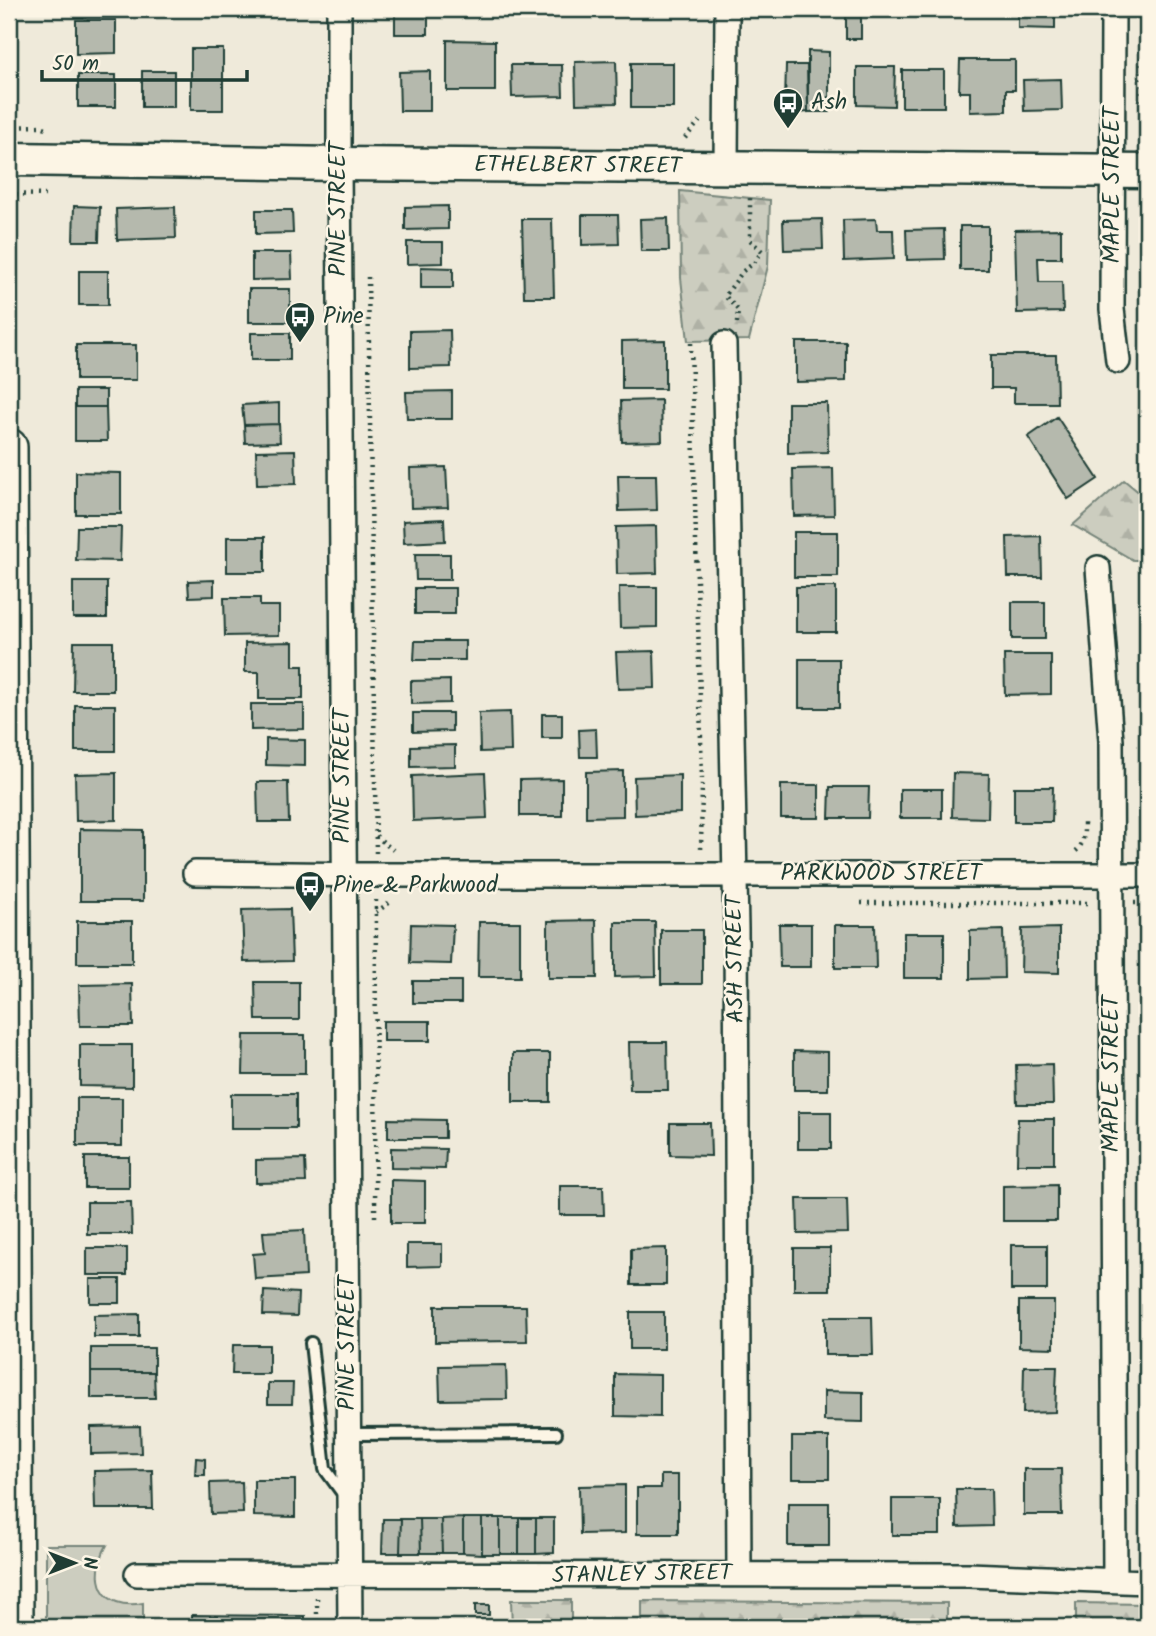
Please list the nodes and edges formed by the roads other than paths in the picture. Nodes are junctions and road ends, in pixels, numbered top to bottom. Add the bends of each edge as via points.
1 (339, 9) edge
2 (727, 9) edge
3 (1113, 9) edge
4 (9, 159) edge
5 (339, 164) junction
6 (726, 167) junction
7 (1114, 171) junction
8 (1147, 171) edge
9 (724, 344) road end
10 (1118, 361) dead end
11 (9, 447) edge
12 (1098, 568) dead end
13 (734, 863) junction
14 (195, 873) dead end
15 (344, 875) junction
16 (1112, 875) junction
17 (1147, 875) edge
18 (311, 1343) dead end
19 (556, 1433) dead end
20 (349, 1434) junction
21 (350, 1502) junction
22 (137, 1574) dead end
23 (740, 1574) junction
24 (350, 1576) junction
25 (1115, 1580) junction
26 (1147, 1582) edge
27 (15, 1627) edge
28 (350, 1627) edge

1 - 5 street, PINE STREET
2 - 6 street
3 - 7 street, MAPLE STREET
4 - 5 street, ETHELBERT STREET
5 - 6 street, ETHELBERT STREET
5 - 15 street, PINE STREET
6 - 7 street, ETHELBERT STREET
7 - 8 street, ETHELBERT STREET
7 - 10 street, MAPLE STREET via 1112,309
9 - 13 street, ASH STREET
11 - 27 main road
12 - 16 street, MAPLE STREET via 1111,741
13 - 15 street, PARKWOOD STREET
13 - 16 street, PARKWOOD STREET
13 - 23 street, ASH STREET
14 - 15 street, PARKWOOD STREET
15 - 20 street, PINE STREET
16 - 17 street, PARKWOOD STREET
16 - 25 street, MAPLE STREET
18 - 21 lane via 326,1469
19 - 20 lane
20 - 21 street, PINE STREET
21 - 24 street, PINE STREET
22 - 24 street, STANLEY STREET
23 - 24 street, STANLEY STREET
23 - 25 street, STANLEY STREET
24 - 28 street, PINE STREET
25 - 26 street, STANLEY STREET

